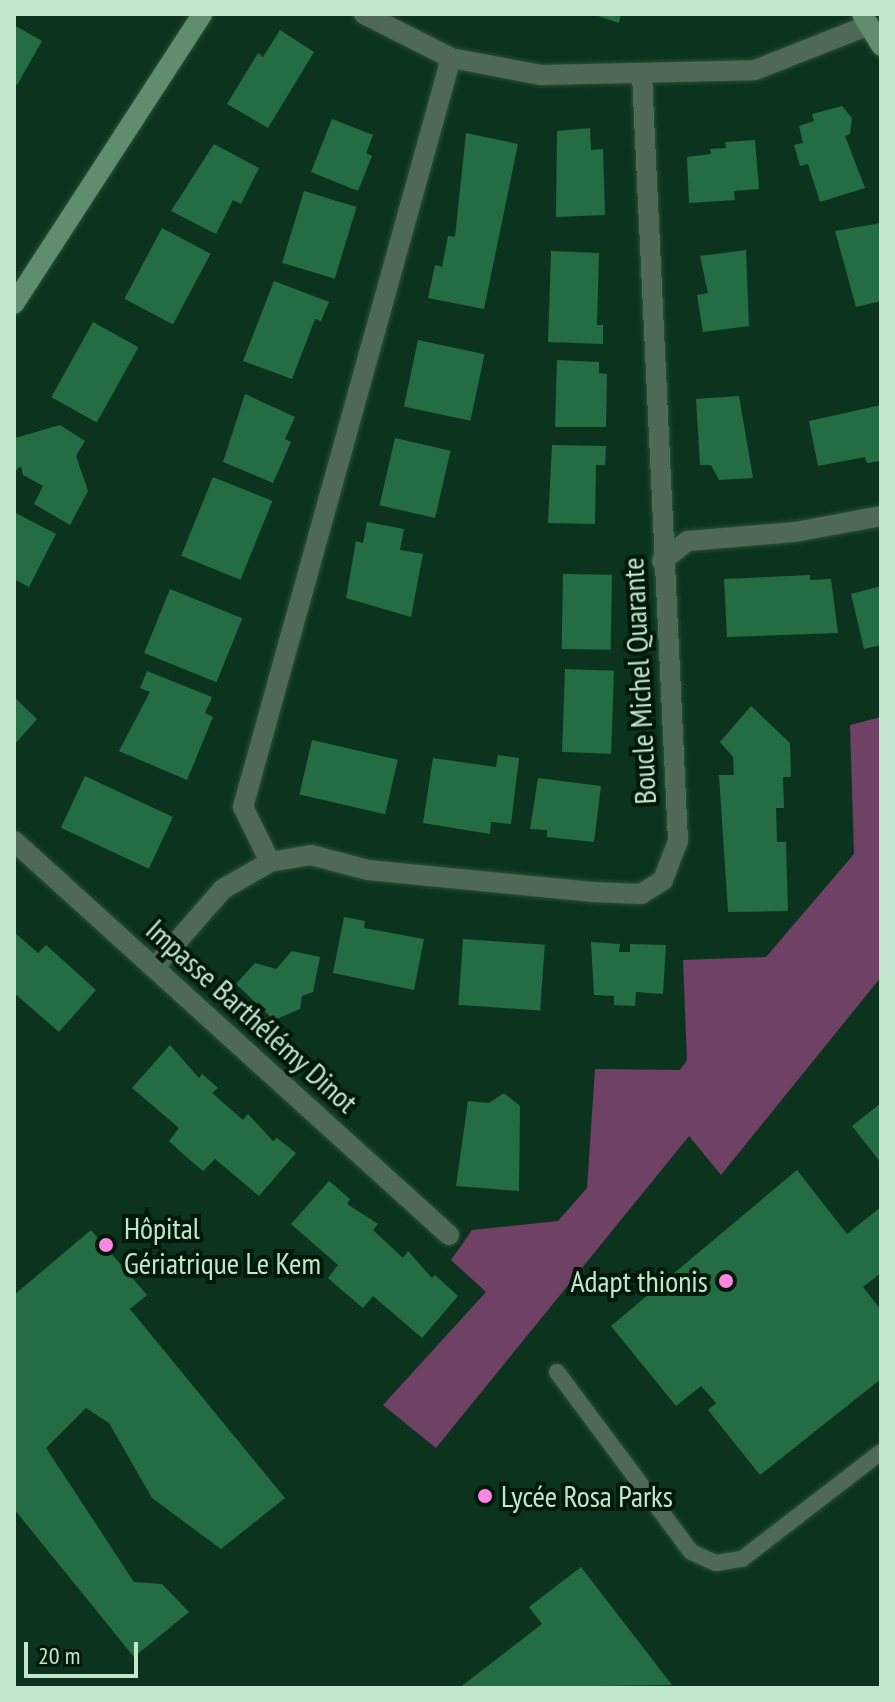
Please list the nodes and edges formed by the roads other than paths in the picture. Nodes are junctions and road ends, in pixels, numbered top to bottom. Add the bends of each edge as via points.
1 (202, 14) edge
2 (364, 14) edge
3 (866, 19) edge
4 (881, 46) edge
5 (451, 58) junction
6 (642, 75) junction
7 (14, 304) edge
8 (881, 516) edge
9 (662, 561) junction
10 (14, 841) edge
11 (270, 862) junction
12 (154, 968) junction
13 (449, 1235) dead end
14 (557, 1372) dead end
15 (881, 1452) edge

1 - 7 street
2 - 5 street
3 - 4 street
3 - 6 street via 755,70
5 - 6 street via 541,75
5 - 11 street via 243,807
6 - 9 street, Boucle Michel Quarante
8 - 9 street via 795,532 688,541
9 - 11 street, Boucle Michel Quarante via 678,841 663,880 641,894 593,892 368,870 311,855
10 - 12 street, Impasse Barthélémy Dinot
11 - 12 street, Boucle Michel Quarante via 223,889
12 - 13 street, Impasse Barthélémy Dinot
14 - 15 lane via 691,1552 716,1563 742,1559

